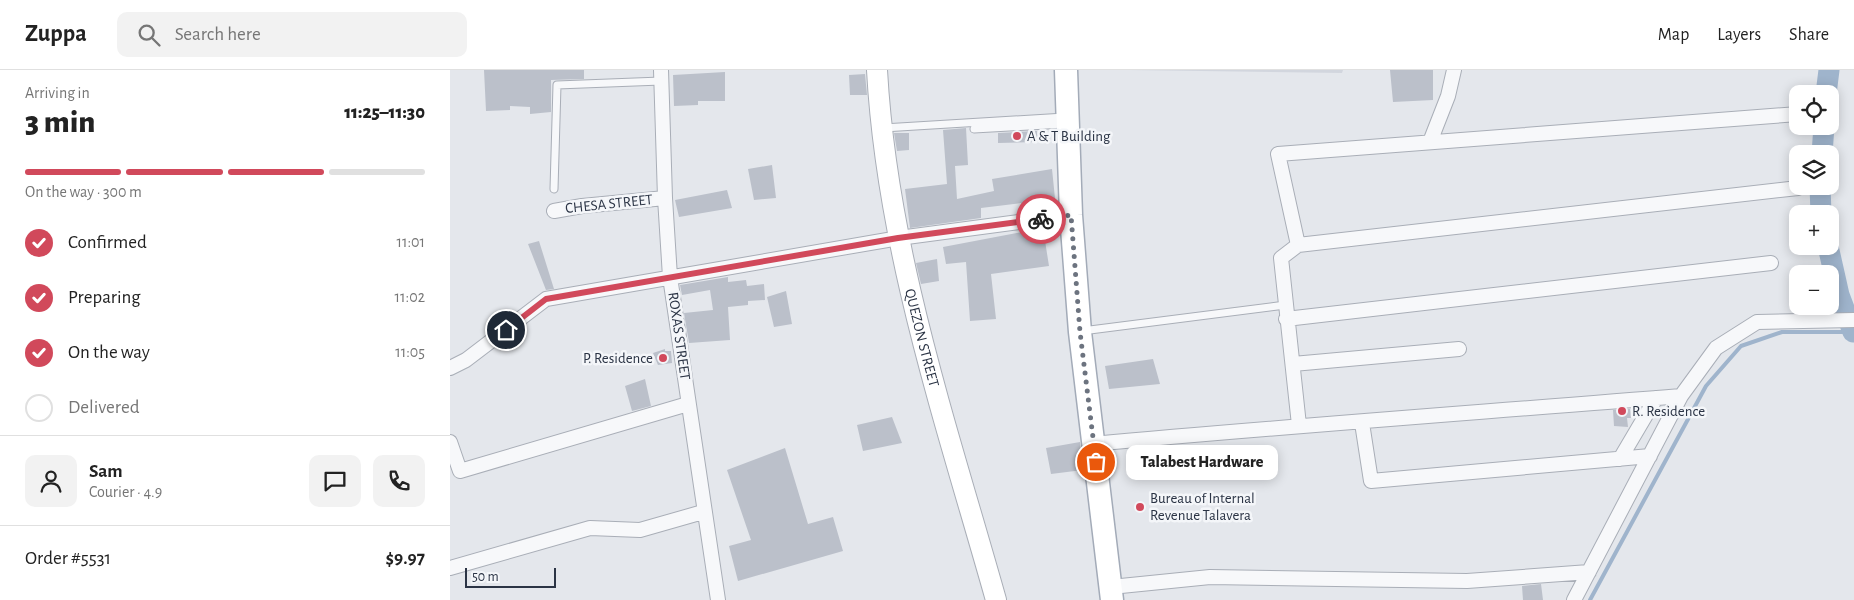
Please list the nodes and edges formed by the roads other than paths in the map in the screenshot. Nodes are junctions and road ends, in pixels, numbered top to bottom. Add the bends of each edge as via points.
1 (877, 70) edge
2 (1066, 70) edge
3 (1454, 70) edge
4 (661, 75) edge
5 (1789, 115) edge
6 (1067, 120) junction
7 (880, 128) junction
8 (974, 129) dead end
9 (1430, 142) junction
10 (554, 189) dead end
11 (1789, 189) edge
12 (665, 198) junction
13 (554, 211) dead end
14 (1071, 215) junction
15 (898, 238) junction
16 (1298, 245) junction
17 (1771, 264) dead end
18 (670, 277) junction
19 (1285, 312) junction
20 (1849, 320) edge
21 (1080, 332) junction
22 (1459, 349) dead end
23 (1293, 364) junction
24 (450, 368) edge
25 (1681, 396) junction
26 (1656, 398) junction
27 (688, 404) junction
28 (1362, 422) junction
29 (1299, 425) junction
30 (450, 442) edge
31 (1093, 444) junction
32 (1650, 456) junction
33 (1620, 459) junction
34 (704, 512) junction
35 (450, 568) edge
36 (1589, 572) junction
37 (1111, 593) edge
38 (718, 600) edge
39 (996, 600) edge
40 (1574, 600) edge

1 - 7 street, QUEZON STREET
2 - 6 main road
3 - 9 street via 1448,96
4 - 10 lane via 556,84
4 - 12 street, ROXAS STREET
5 - 9 street
6 - 7 lane
6 - 8 lane
6 - 14 main road
7 - 15 street, QUEZON STREET
9 - 16 street via 1278,154
11 - 16 street
12 - 13 street, CHESA STREET
12 - 18 street, ROXAS STREET
14 - 15 street
14 - 21 main road
15 - 18 street
15 - 39 street, QUEZON STREET via 921,334
16 - 19 street via 1281,258
17 - 19 street
18 - 24 street via 546,299 466,360
18 - 27 street, ROXAS STREET
19 - 21 lane
19 - 23 street
20 - 25 street via 1757,322 1716,348
21 - 31 main road
22 - 23 street
23 - 29 street
25 - 26 street
25 - 32 street
26 - 28 street
26 - 33 street
27 - 30 street via 460,471
27 - 34 street, ROXAS STREET
28 - 29 street
28 - 33 street via 1371,481
29 - 31 street
31 - 37 main road
32 - 33 street
32 - 36 street
34 - 35 street via 640,530 590,528
34 - 38 street, ROXAS STREET
36 - 37 street via 1467,580 1210,577
36 - 40 street

